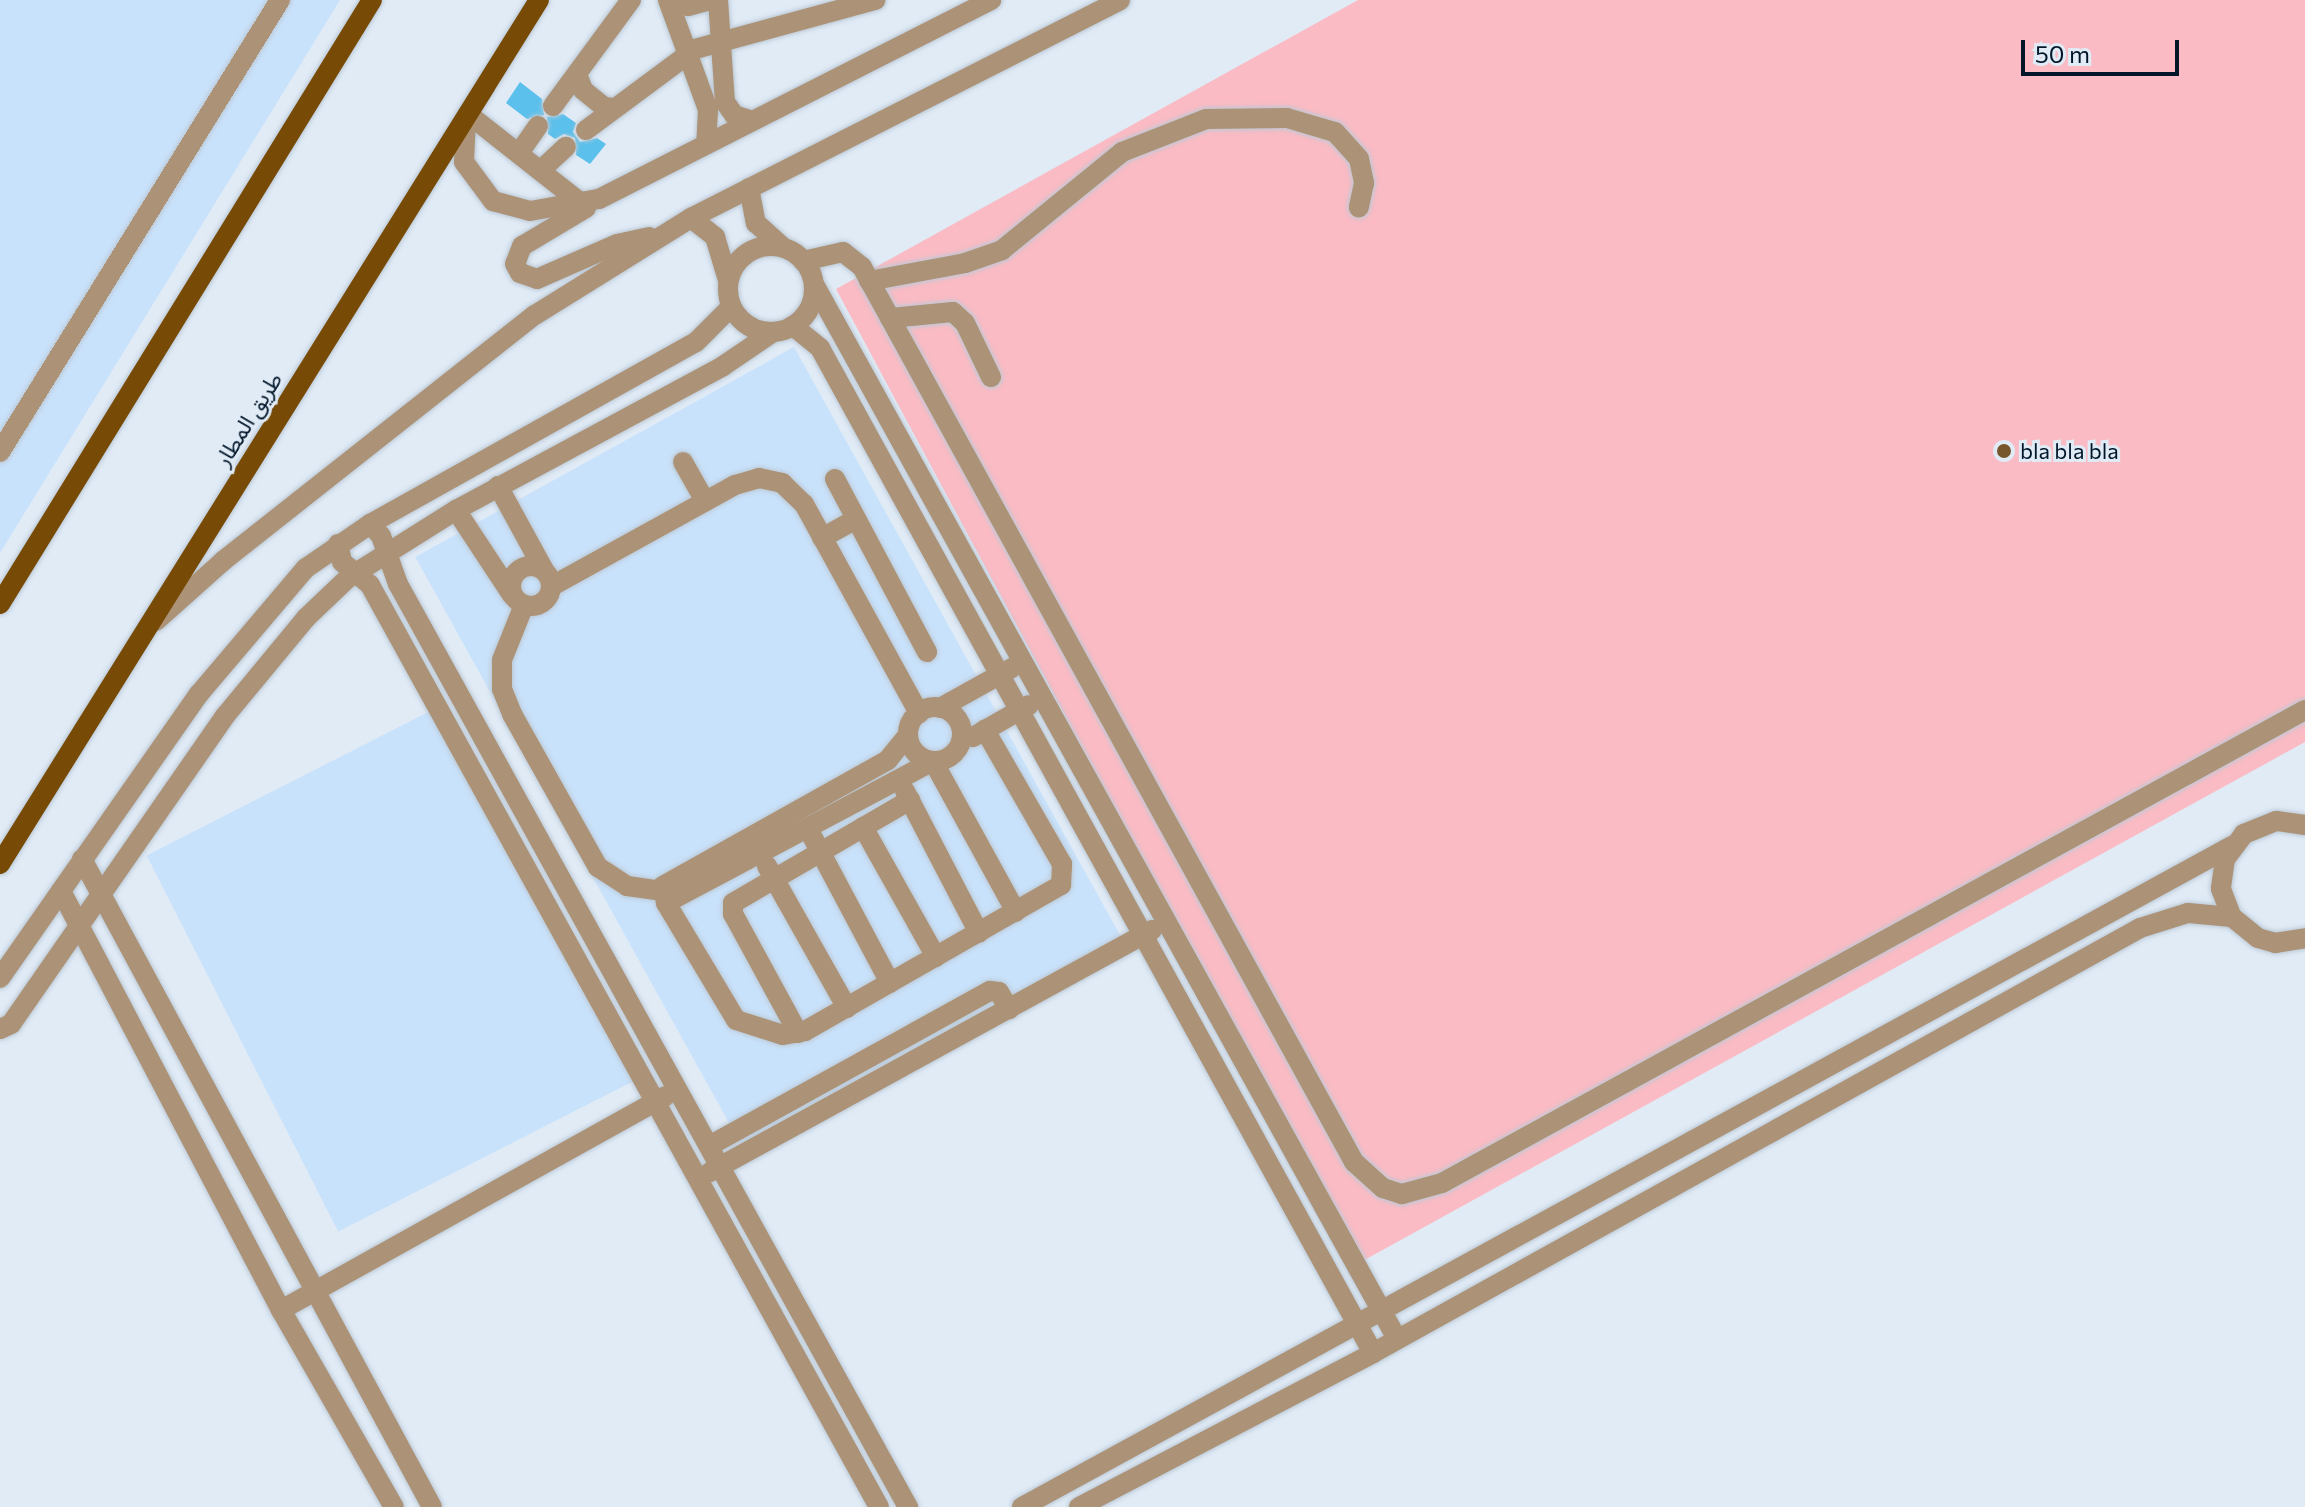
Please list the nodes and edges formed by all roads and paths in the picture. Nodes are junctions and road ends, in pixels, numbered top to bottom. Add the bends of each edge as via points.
1 (280, 0) edge
2 (372, 0) edge
3 (539, 0) edge
4 (631, 0) edge
5 (670, 0) edge
6 (710, 0) edge
7 (718, 0) edge
8 (875, 0) edge
9 (991, 0) edge
10 (1120, 0) edge
11 (720, 40) junction
12 (687, 53) junction
13 (577, 74) junction
14 (553, 106) dead end
15 (614, 108) junction
16 (467, 116) junction
17 (752, 121) junction
18 (538, 126) dead end
19 (586, 130) dead end
20 (706, 144) junction
21 (566, 147) dead end
22 (519, 153) junction
23 (541, 170) junction
24 (749, 188) junction
25 (590, 201) junction
26 (1359, 207) dead end
27 (691, 218) junction
28 (658, 236) junction
29 (783, 247) junction
30 (803, 261) junction
31 (728, 281) junction
32 (869, 281) junction
33 (814, 284) junction
34 (731, 307) junction
35 (890, 318) junction
36 (793, 326) junction
37 (773, 332) junction
38 (991, 377) dead end
39 (0, 452) edge
40 (683, 462) dead end
41 (835, 479) dead end
42 (498, 486) junction
43 (705, 501) junction
44 (456, 510) junction
45 (856, 519) junction
46 (370, 524) junction
47 (822, 538) junction
48 (338, 544) junction
49 (385, 551) junction
50 (356, 572) junction
51 (548, 578) junction
52 (518, 600) junction
53 (0, 604) edge
54 (912, 623) junction
55 (137, 641) junction
56 (879, 642) junction
57 (927, 652) dead end
58 (1022, 662) junction
59 (1000, 675) junction
60 (1042, 698) junction
61 (940, 708) junction
62 (2305, 710) edge
63 (1019, 711) junction
64 (919, 713) junction
65 (985, 730) junction
66 (908, 735) junction
67 (959, 745) junction
68 (933, 761) junction
69 (898, 777) junction
70 (910, 800) junction
71 (2305, 825) edge
72 (807, 827) junction
73 (863, 827) junction
74 (754, 844) junction
75 (2232, 846) junction
76 (820, 851) junction
77 (82, 859) junction
78 (0, 864) edge
79 (773, 877) junction
80 (103, 890) junction
81 (61, 891) junction
82 (664, 897) junction
83 (1016, 912) junction
84 (2232, 917) junction
85 (81, 923) junction
86 (1166, 923) junction
87 (979, 933) junction
88 (1143, 935) junction
89 (2305, 938) edge
90 (936, 957) junction
91 (0, 978) edge
92 (890, 983) junction
93 (847, 1008) junction
94 (1009, 1009) junction
95 (0, 1029) edge
96 (798, 1033) junction
97 (677, 1089) junction
98 (656, 1102) junction
99 (709, 1146) junction
100 (721, 1167) junction
101 (698, 1179) junction
102 (314, 1292) junction
103 (281, 1310) junction
104 (1380, 1310) junction
105 (1356, 1323) junction
106 (1397, 1339) junction
107 (1373, 1353) junction
108 (394, 1507) edge
109 (432, 1507) edge
110 (879, 1507) edge
111 (908, 1507) edge
112 (1022, 1507) edge
113 (1079, 1507) edge

1 - 39 street
2 - 53 main road
3 - 16 main road, طريق المطار
4 - 13 street
5 - 6 street via 688,6
5 - 12 street
7 - 11 street
8 - 11 street
9 - 17 street
10 - 24 street
11 - 12 street
11 - 17 street via 725,102 734,115
12 - 15 street
12 - 20 street via 710,119
13 - 14 street
13 - 15 street via 583,90 604,107
15 - 19 street
16 - 22 street
16 - 25 street via 464,162 493,201 530,211
16 - 55 main road, طريق المطار
17 - 20 street
18 - 22 street
20 - 25 street
21 - 23 street
22 - 23 street
23 - 25 street
24 - 27 street
24 - 29 street via 756,223
25 - 28 street via 522,246 515,264 520,273 537,279 617,244
26 - 32 street via 1364,183 1359,159 1335,132 1287,118 1206,119 1163,132 1112,158 1002,250 965,263
27 - 28 street
27 - 31 street via 715,237
28 - 55 street via 535,315 448,380 223,561
29 - 30 street
29 - 31 street via 754,249 733,267
30 - 32 street via 843,252 854,258
30 - 33 street
31 - 34 street
32 - 35 street
33 - 36 street via 809,308
33 - 58 street
34 - 37 street via 748,326
34 - 46 street via 696,342
35 - 38 street via 953,312 965,323
35 - 62 street via 1354,1162 1383,1188 1402,1194 1442,1183
36 - 37 street
36 - 59 street via 820,348
37 - 42 street via 723,366
40 - 43 street
41 - 45 street
42 - 44 street
42 - 51 street
43 - 47 street via 747,480 772,480 798,496
43 - 51 street
44 - 49 street
44 - 52 street
45 - 47 street
45 - 54 street
46 - 48 street
46 - 49 street
47 - 56 street
48 - 50 street via 342,562
48 - 77 street via 284,591 199,694
49 - 50 street
49 - 97 street via 398,584
50 - 80 street via 306,618 225,716
50 - 98 street via 370,585
51 - 52 street via 546,600
51 - 52 street via 529,565 516,572
52 - 82 street via 502,660 502,689 512,714 598,867 627,886
54 - 56 street
54 - 57 street
55 - 78 main road, طريق المطار
56 - 64 street
58 - 59 street
58 - 60 street
59 - 61 street
59 - 63 street
60 - 63 street
60 - 86 street
61 - 64 street
61 - 67 street via 960,726
63 - 65 street
63 - 88 street
64 - 66 street
65 - 67 street
65 - 83 street via 1064,869 1057,889
66 - 68 street via 918,756
66 - 74 street via 888,760
67 - 68 street via 949,757
68 - 69 street
68 - 83 street
69 - 70 street
69 - 72 street
70 - 73 street
70 - 87 street
71 - 75 street via 2267,823
72 - 74 street
72 - 76 street
73 - 76 street
73 - 90 street
74 - 79 street
74 - 82 street via 665,881
75 - 84 street via 2221,889
75 - 104 street
76 - 79 street
76 - 92 street
77 - 80 street
77 - 81 street
79 - 93 street
79 - 96 street via 735,899 732,909
80 - 85 street
80 - 102 street
81 - 85 street
81 - 91 street
82 - 96 street via 729,1015 748,1027
83 - 87 street
84 - 89 street via 2258,938 2275,943
84 - 106 street via 2188,913 2140,928
85 - 95 street via 11,1024
85 - 103 street
86 - 88 street
86 - 104 street
87 - 90 street
88 - 94 street
88 - 105 street
90 - 92 street
92 - 93 street
93 - 96 street
94 - 99 street via 999,992 990,991
94 - 100 street
97 - 98 street
97 - 99 street
98 - 101 street
98 - 102 street
99 - 100 street
100 - 101 street
100 - 111 street
101 - 110 street
102 - 103 street
102 - 109 street
103 - 108 street
104 - 105 street
104 - 106 street
105 - 107 street
105 - 112 street
106 - 107 street
107 - 113 street

